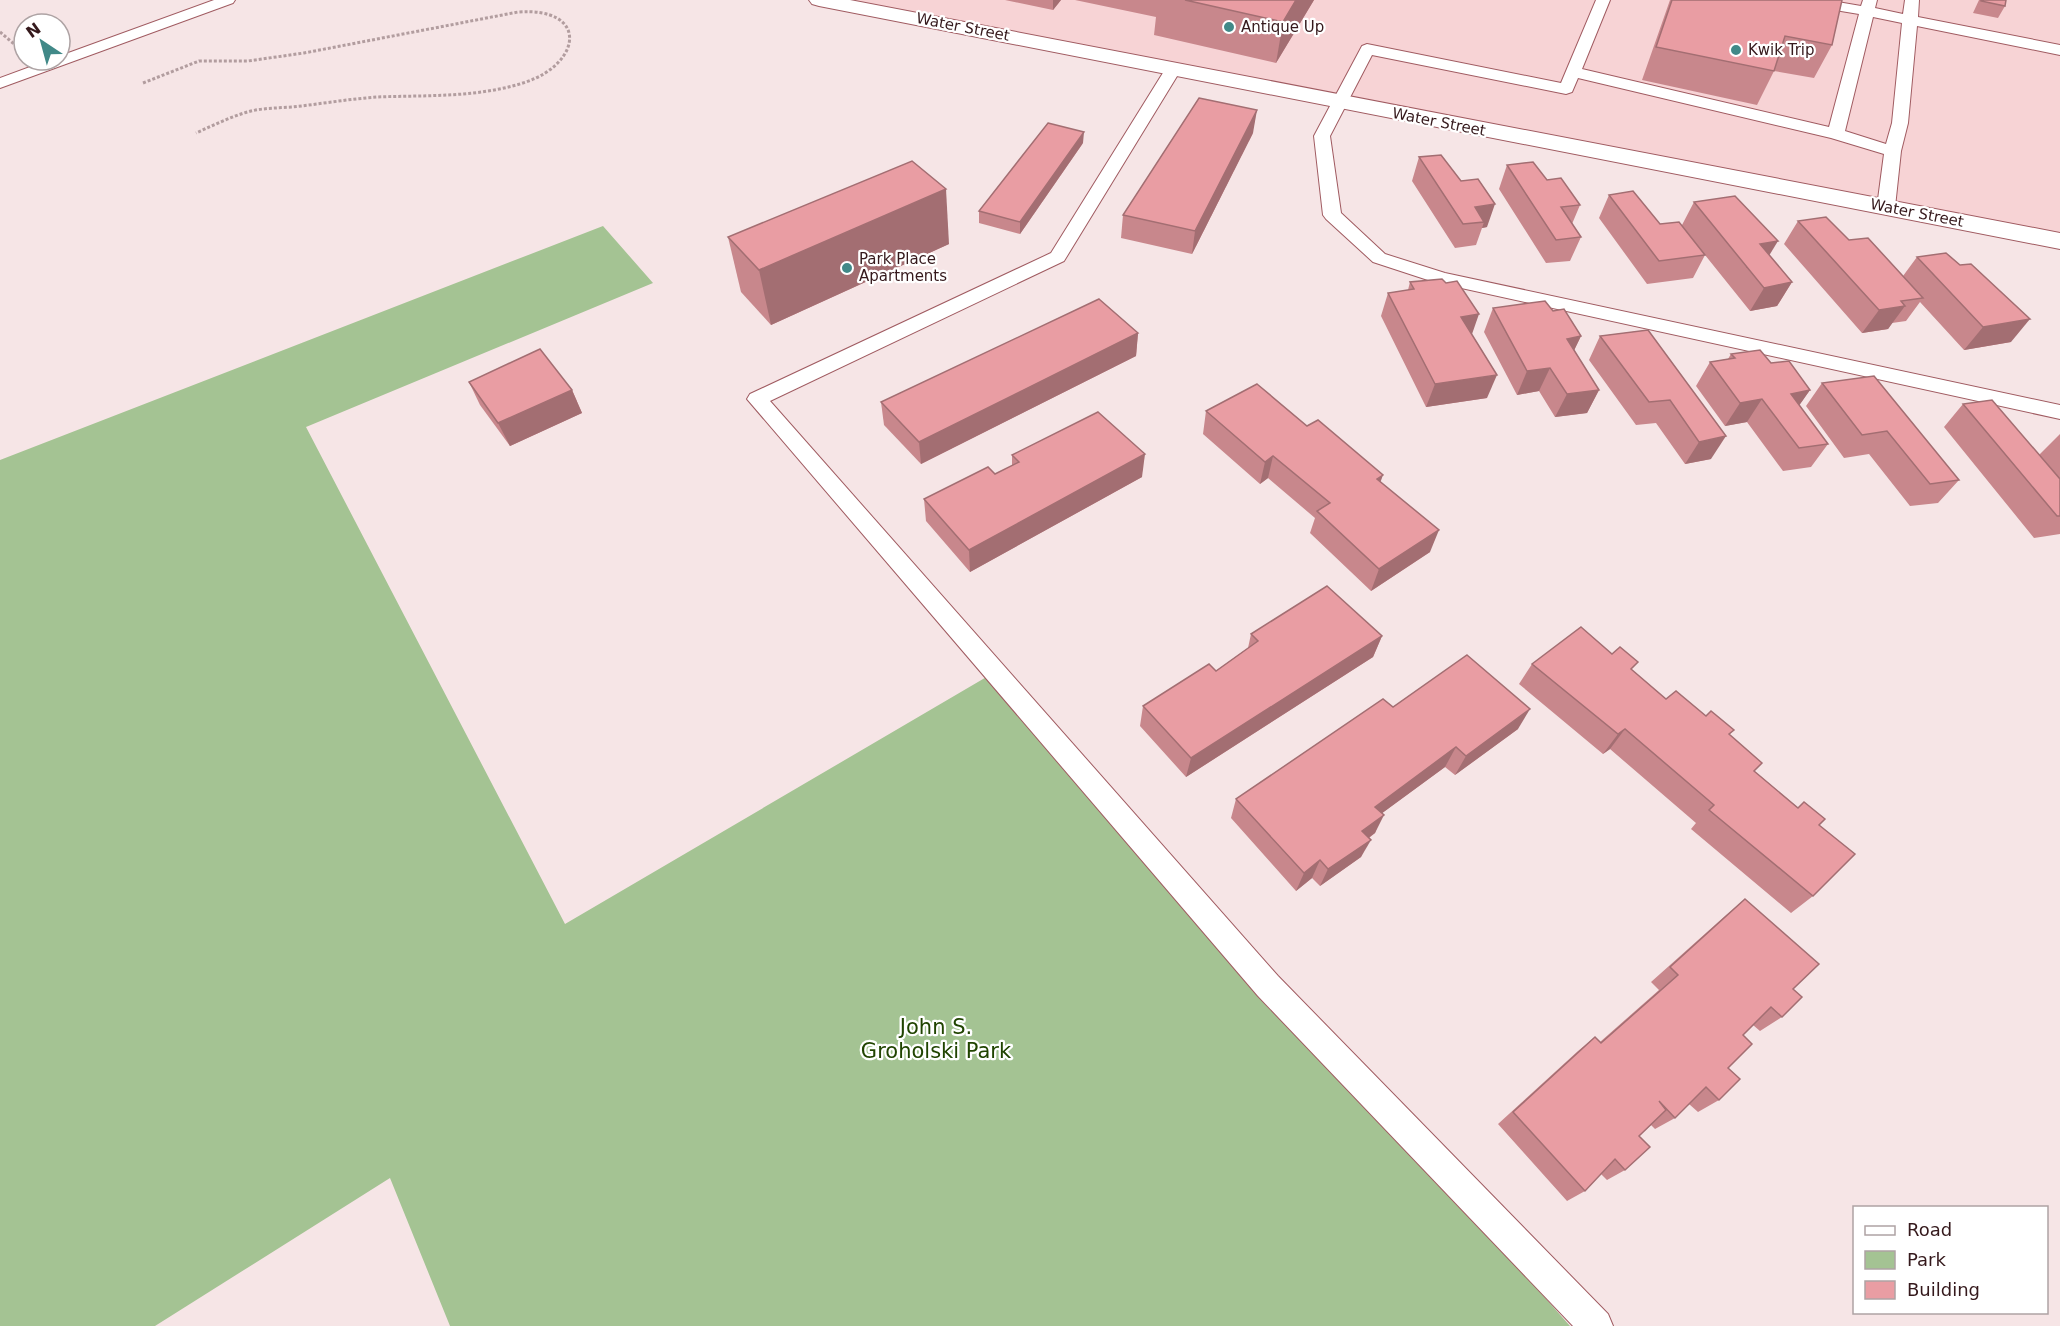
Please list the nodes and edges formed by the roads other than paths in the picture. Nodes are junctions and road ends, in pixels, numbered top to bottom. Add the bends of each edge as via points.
1 (228, 0) edge
2 (819, 0) edge
3 (1603, 0) edge
4 (1799, 0) edge
5 (1912, 0) edge
6 (1868, 5) edge
7 (1910, 20) junction
8 (2060, 50) edge
9 (1174, 68) junction
10 (1573, 72) junction
11 (0, 82) edge
12 (1341, 103) junction
13 (1836, 134) junction
14 (1893, 151) junction
15 (1886, 207) junction
16 (2060, 240) edge
17 (2060, 412) edge
18 (1596, 1326) edge

1 - 11 lane
2 - 9 street, Water Street
3 - 10 lane
4 - 6 lane
5 - 7 lane
6 - 7 lane
6 - 13 lane
7 - 8 lane
7 - 14 lane via 1900,123
9 - 12 street, Water Street
9 - 18 lane via 1058,257 757,399 1268,986
10 - 12 lane via 1566,89 1366,49
10 - 13 lane
12 - 15 street, Water Street
12 - 17 lane via 1322,136 1332,215 1379,258 1441,278
13 - 14 lane
14 - 15 lane
15 - 16 street, Water Street

